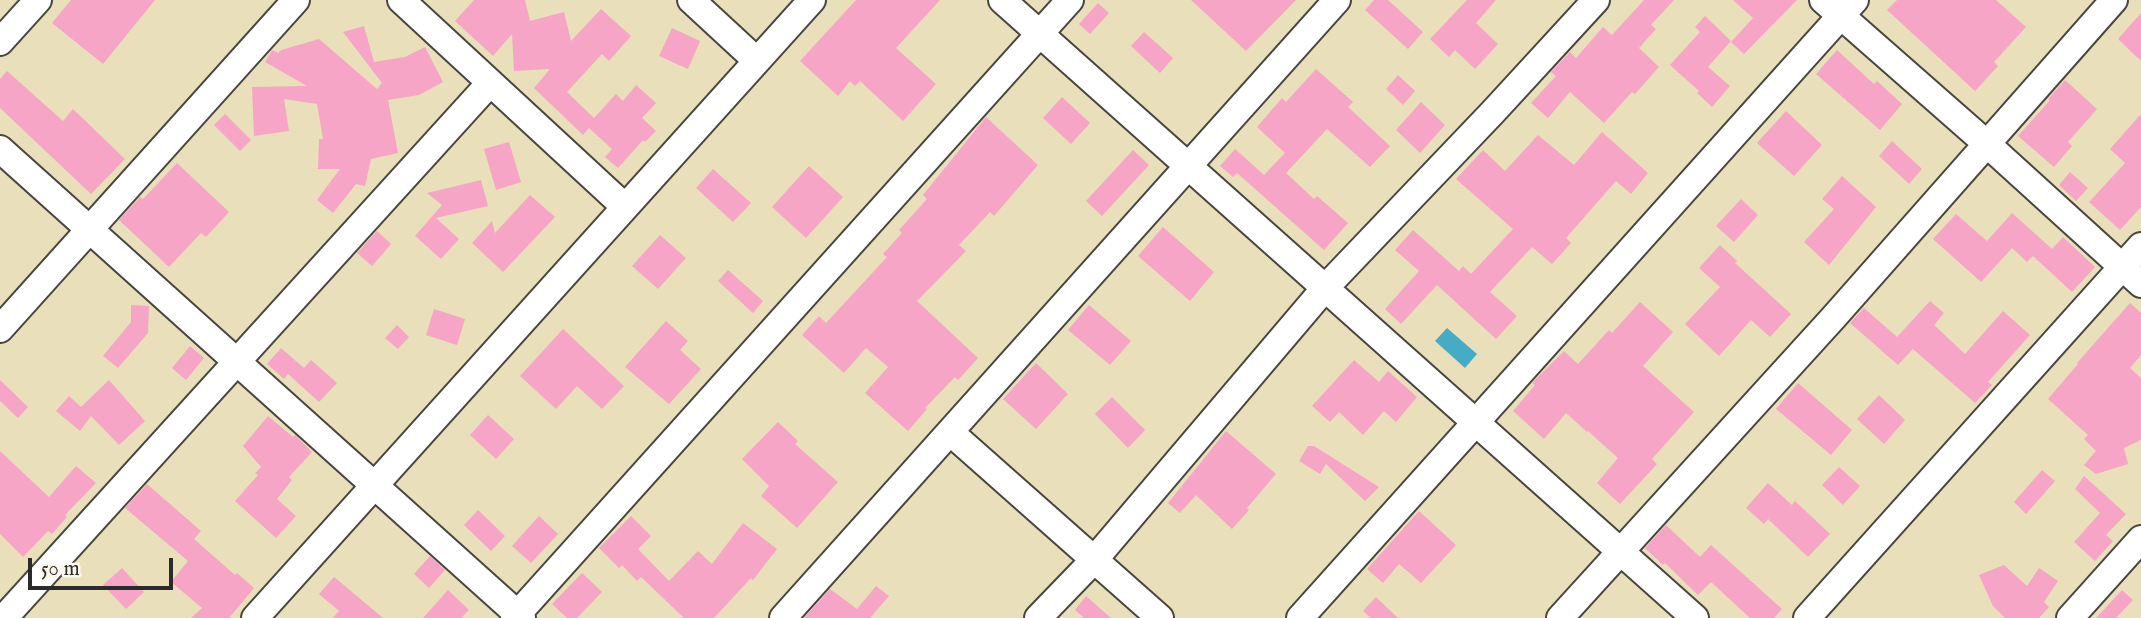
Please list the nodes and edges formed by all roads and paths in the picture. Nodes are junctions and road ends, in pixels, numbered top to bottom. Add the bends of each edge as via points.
1 (38, 0) edge
2 (296, 0) edge
3 (401, 0) edge
4 (691, 0) edge
5 (812, 0) edge
6 (1002, 0) edge
7 (1070, 0) edge
8 (1337, 0) edge
9 (1596, 0) edge
10 (2113, 0) edge
11 (1839, 5) edge
12 (1039, 34) junction
13 (0, 42) edge
14 (757, 61) junction
15 (490, 83) junction
16 (1987, 144) junction
17 (0, 149) edge
18 (1186, 166) junction
19 (625, 207) junction
20 (90, 230) junction
21 (2141, 246) edge
22 (2132, 275) edge
23 (1325, 288) junction
24 (0, 329) edge
25 (237, 362) junction
26 (1476, 422) junction
27 (950, 432) junction
28 (375, 485) junction
29 (2141, 539) edge
30 (1621, 552) junction
31 (1094, 560) junction
32 (518, 617) edge
33 (4, 618) edge
34 (255, 618) edge
35 (783, 618) edge
36 (1038, 618) edge
37 (1160, 618) edge
38 (1300, 618) edge
39 (1560, 618) edge
40 (1696, 618) edge
41 (1807, 618) edge
42 (2070, 618) edge

1 - 13 street
2 - 20 street
3 - 15 street
4 - 14 street
5 - 14 street
6 - 12 street
7 - 12 street
8 - 18 street
9 - 23 street
10 - 16 street
11 - 16 street
11 - 26 street
12 - 18 street
12 - 32 street
14 - 19 street
15 - 19 street
15 - 25 street
16 - 22 street
16 - 30 street
17 - 20 street
18 - 23 street
18 - 27 street
19 - 28 street
20 - 24 street
20 - 25 street
21 - 22 street
22 - 41 street
23 - 26 street
23 - 31 street
25 - 28 street
25 - 33 street
26 - 30 street
26 - 38 street
27 - 31 street
27 - 35 street
28 - 32 street
28 - 34 street
29 - 42 street
30 - 39 street
30 - 40 street
31 - 36 street
31 - 37 street

